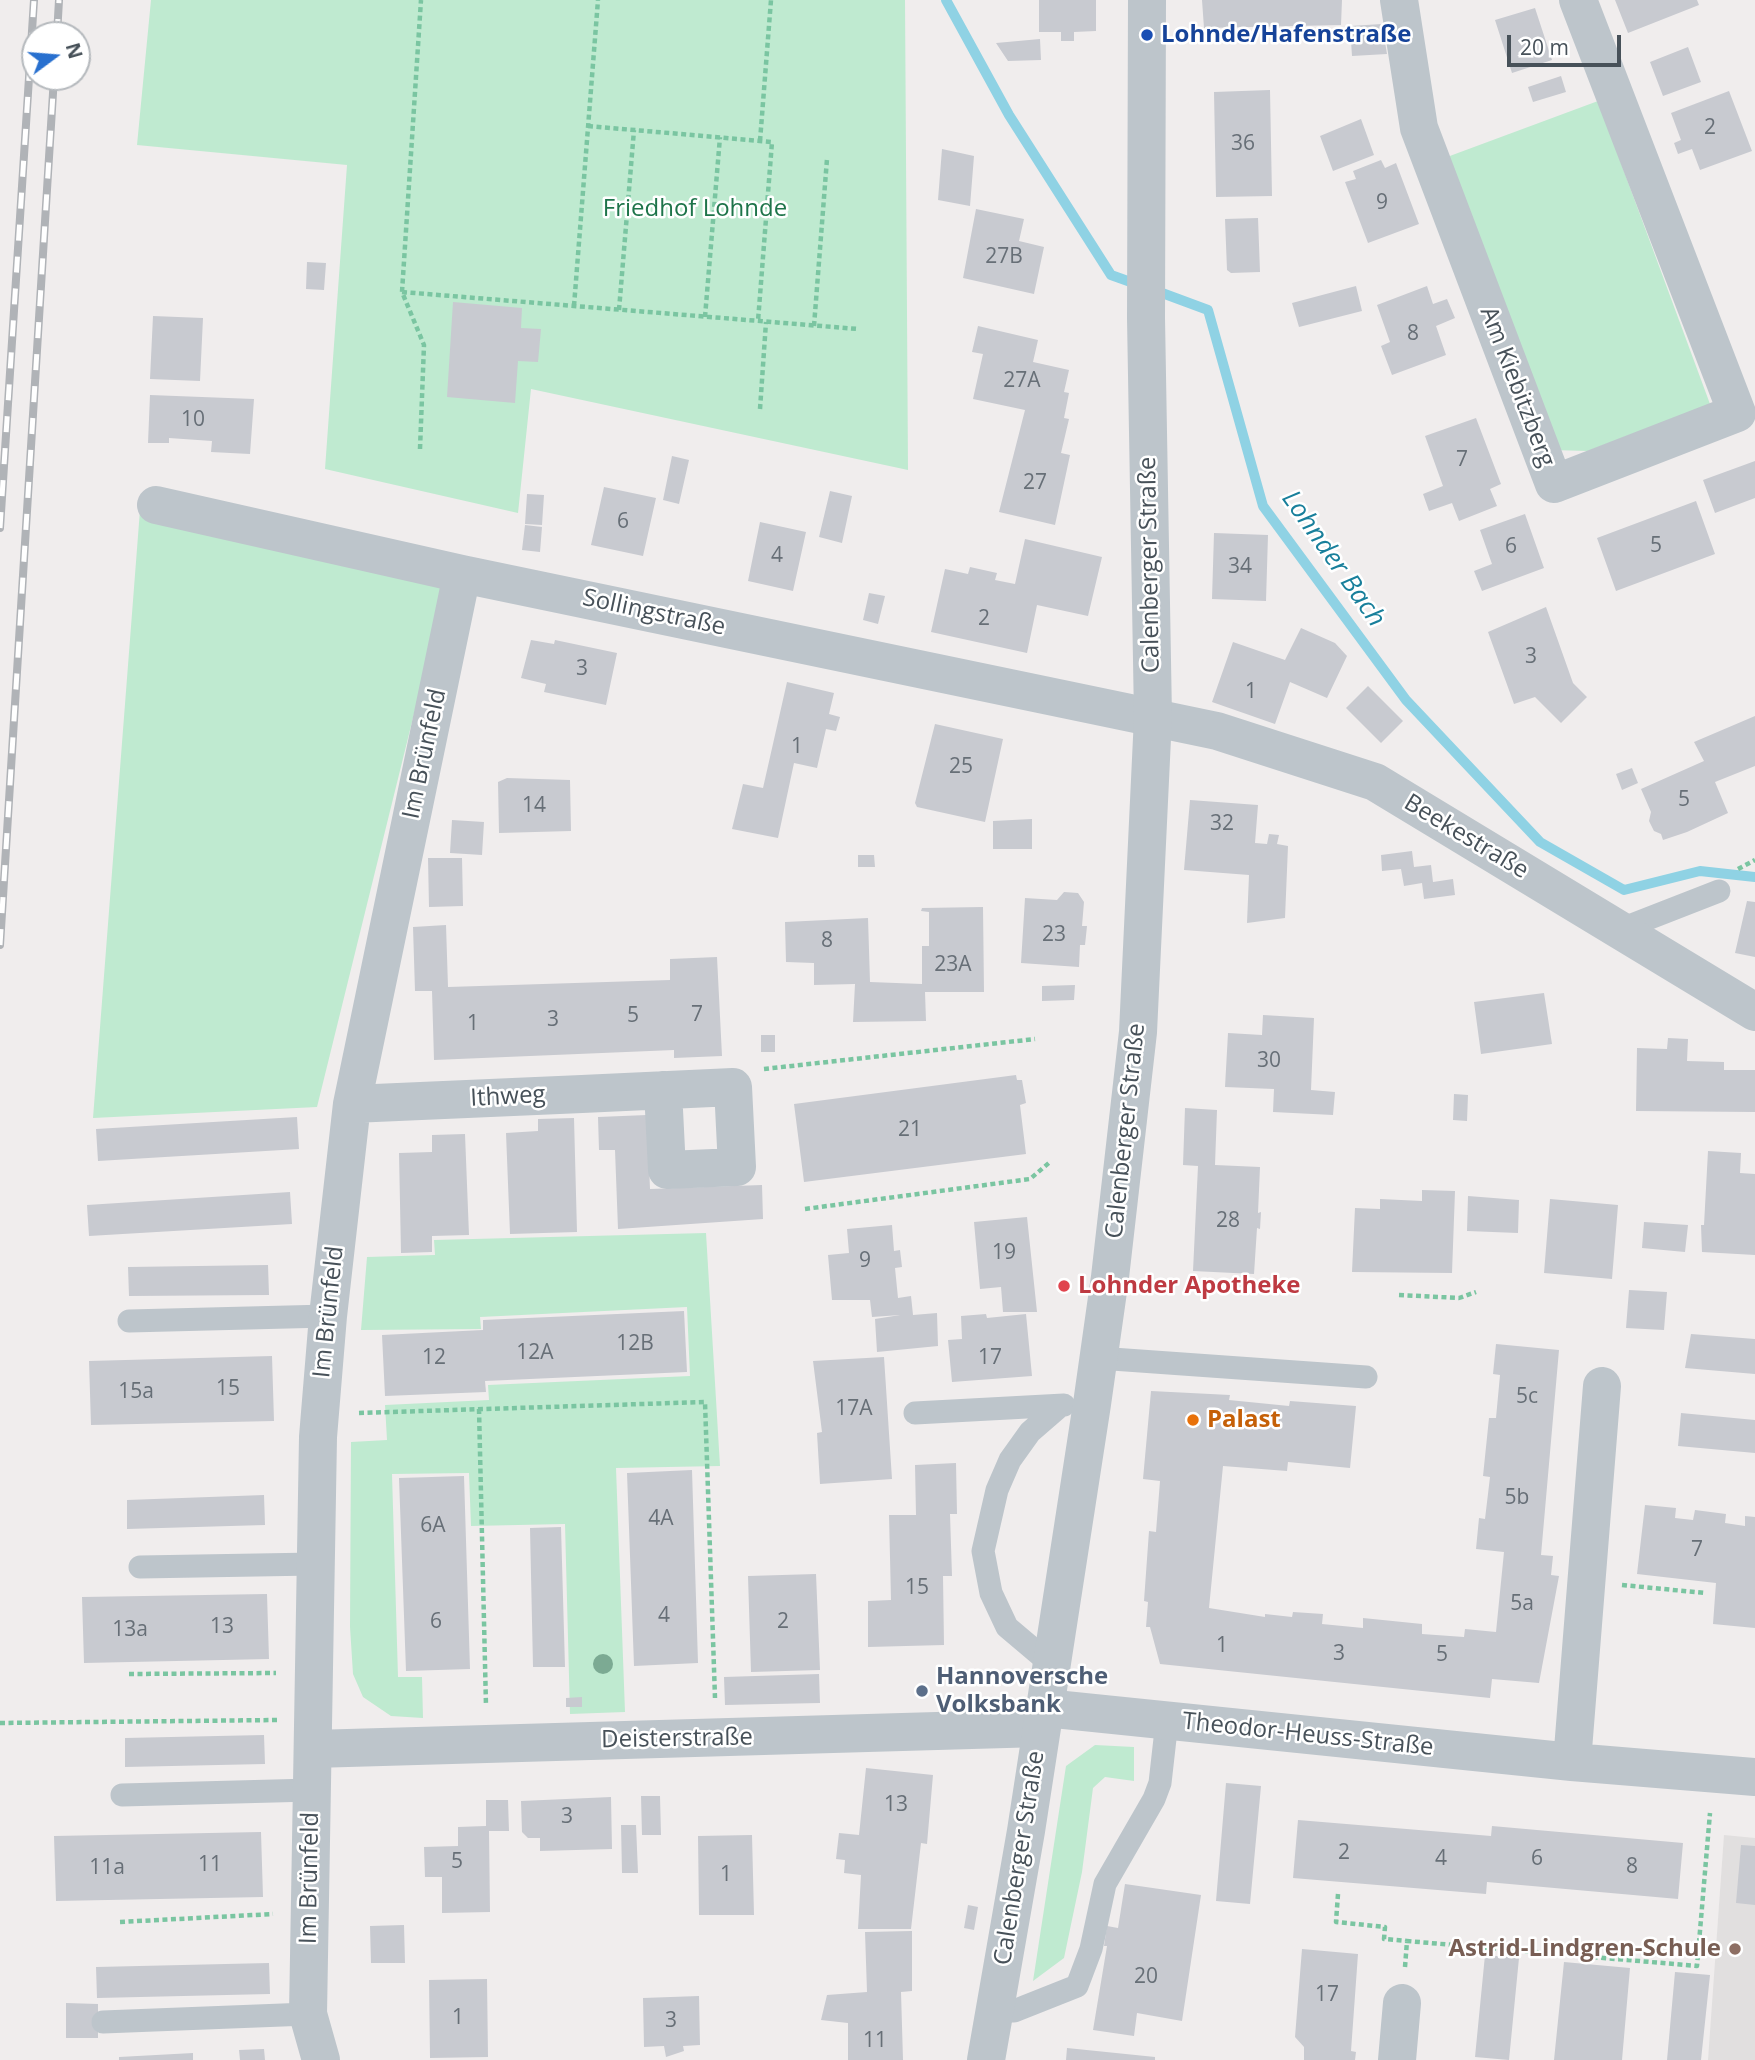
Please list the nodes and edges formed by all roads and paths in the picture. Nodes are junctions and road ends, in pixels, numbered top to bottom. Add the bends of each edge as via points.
1 (421, 0) edge
2 (598, 0) edge
3 (771, 0) edge
4 (1147, 0) edge
5 (1399, 0) edge
6 (1578, 0) edge
7 (588, 126) junction
8 (634, 130) junction
9 (720, 137) junction
10 (760, 141) junction
11 (827, 159) dead end
12 (402, 292) junction
13 (574, 306) junction
14 (619, 310) junction
15 (705, 317) junction
16 (758, 321) junction
17 (766, 322) junction
18 (814, 326) junction
19 (858, 330) dead end
20 (760, 409) dead end
21 (419, 449) dead end
22 (156, 505) dead end
23 (462, 574) junction
24 (1153, 717) junction
25 (1755, 860) edge
26 (1740, 866) dead end
27 (1719, 891) dead end
28 (1619, 930) junction
29 (1755, 1012) edge
30 (1035, 1039) dead end
31 (733, 1087) junction
32 (663, 1090) junction
33 (352, 1104) junction
34 (1050, 1162) dead end
35 (805, 1209) dead end
36 (1476, 1292) dead end
37 (1399, 1295) dead end
38 (328, 1316) junction
39 (129, 1321) dead end
40 (1098, 1358) junction
41 (1366, 1377) dead end
42 (1602, 1386) dead end
43 (1076, 1405) junction
44 (479, 1409) junction
45 (915, 1413) dead end
46 (320, 1414) junction
47 (315, 1564) junction
48 (140, 1567) dead end
49 (1586, 1582) junction
50 (1705, 1593) dead end
51 (1052, 1665) junction
52 (313, 1672) junction
53 (129, 1674) dead end
54 (1043, 1718) junction
55 (1167, 1721) junction
56 (0, 1723) edge
57 (313, 1734) junction
58 (717, 1738) junction
59 (487, 1744) junction
60 (1572, 1762) junction
61 (1713, 1773) junction
62 (1755, 1777) edge
63 (312, 1790) junction
64 (122, 1796) dead end
65 (1338, 1894) dead end
66 (310, 1912) junction
67 (120, 1922) dead end
68 (1407, 1941) junction
69 (1402, 2003) joint
70 (994, 2011) junction
71 (308, 2014) junction
72 (103, 2022) dead end
73 (321, 2060) edge
74 (986, 2060) edge
75 (1397, 2060) edge

1 - 12 path
2 - 7 path
3 - 10 path
4 - 24 street, Calenberger Straße via 1146,318
5 - 6 street, Am Kiebitzberg via 1419,128 1554,484 1737,413
7 - 8 path
7 - 13 path
8 - 9 path
8 - 14 path
9 - 10 path
9 - 15 path
10 - 16 path via 772,142
11 - 18 path
12 - 13 path
12 - 21 path via 424,345
13 - 14 path
14 - 15 path
15 - 16 path
16 - 17 path
17 - 18 path
17 - 20 path
18 - 19 path
22 - 23 street, Sollingstraße
23 - 24 street, Sollingstraße
23 - 33 street, Im Brünfeld
24 - 28 street, Beekestraße via 1217,730 1375,782
24 - 40 street, Calenberger Straße via 1138,1032
25 - 26 path
27 - 28 lane
28 - 29 street, Beekestraße
30 - 31 path via 760,1069
31 - 32 street, Ithweg
31 - 32 street via 737,1167 667,1170
32 - 33 street, Ithweg
33 - 38 street, Im Brünfeld
34 - 35 path via 1030,1179
36 - 37 path via 1459,1298
38 - 39 lane
38 - 46 street, Im Brünfeld
40 - 41 lane
40 - 43 street, Calenberger Straße
42 - 49 street
43 - 45 lane
43 - 51 street, Calenberger Straße
43 - 51 lane via 1030,1432 1010,1460 997,1490 983,1551 991,1593 1007,1627
44 - 46 path
44 - 58 path via 705,1402
44 - 59 path
46 - 47 street, Im Brünfeld
47 - 48 lane
47 - 52 street, Im Brünfeld
49 - 50 path
49 - 60 street
51 - 54 street, Calenberger Straße
52 - 53 path
52 - 57 street, Im Brünfeld
54 - 55 street, Theodor-Heuss-Straße
54 - 58 street, Deisterstraße
54 - 70 street, Calenberger Straße
55 - 60 street, Theodor-Heuss-Straße
55 - 70 lane via 1160,1783 1105,1884 1077,1986 1014,2011
56 - 57 path
57 - 59 street, Deisterstraße
57 - 63 street, Im Brünfeld
58 - 59 street, Deisterstraße
60 - 61 street, Theodor-Heuss-Straße
61 - 62 street, Theodor-Heuss-Straße
61 - 68 path via 1697,1966
63 - 64 lane
63 - 66 street, Im Brünfeld
65 - 68 path via 1336,1922 1385,1927 1384,1939
66 - 67 path
66 - 71 street, Im Brünfeld
68 - 69 path
69 - 75 street
70 - 74 street, Calenberger Straße
71 - 72 lane
71 - 73 street, Im Brünfeld

